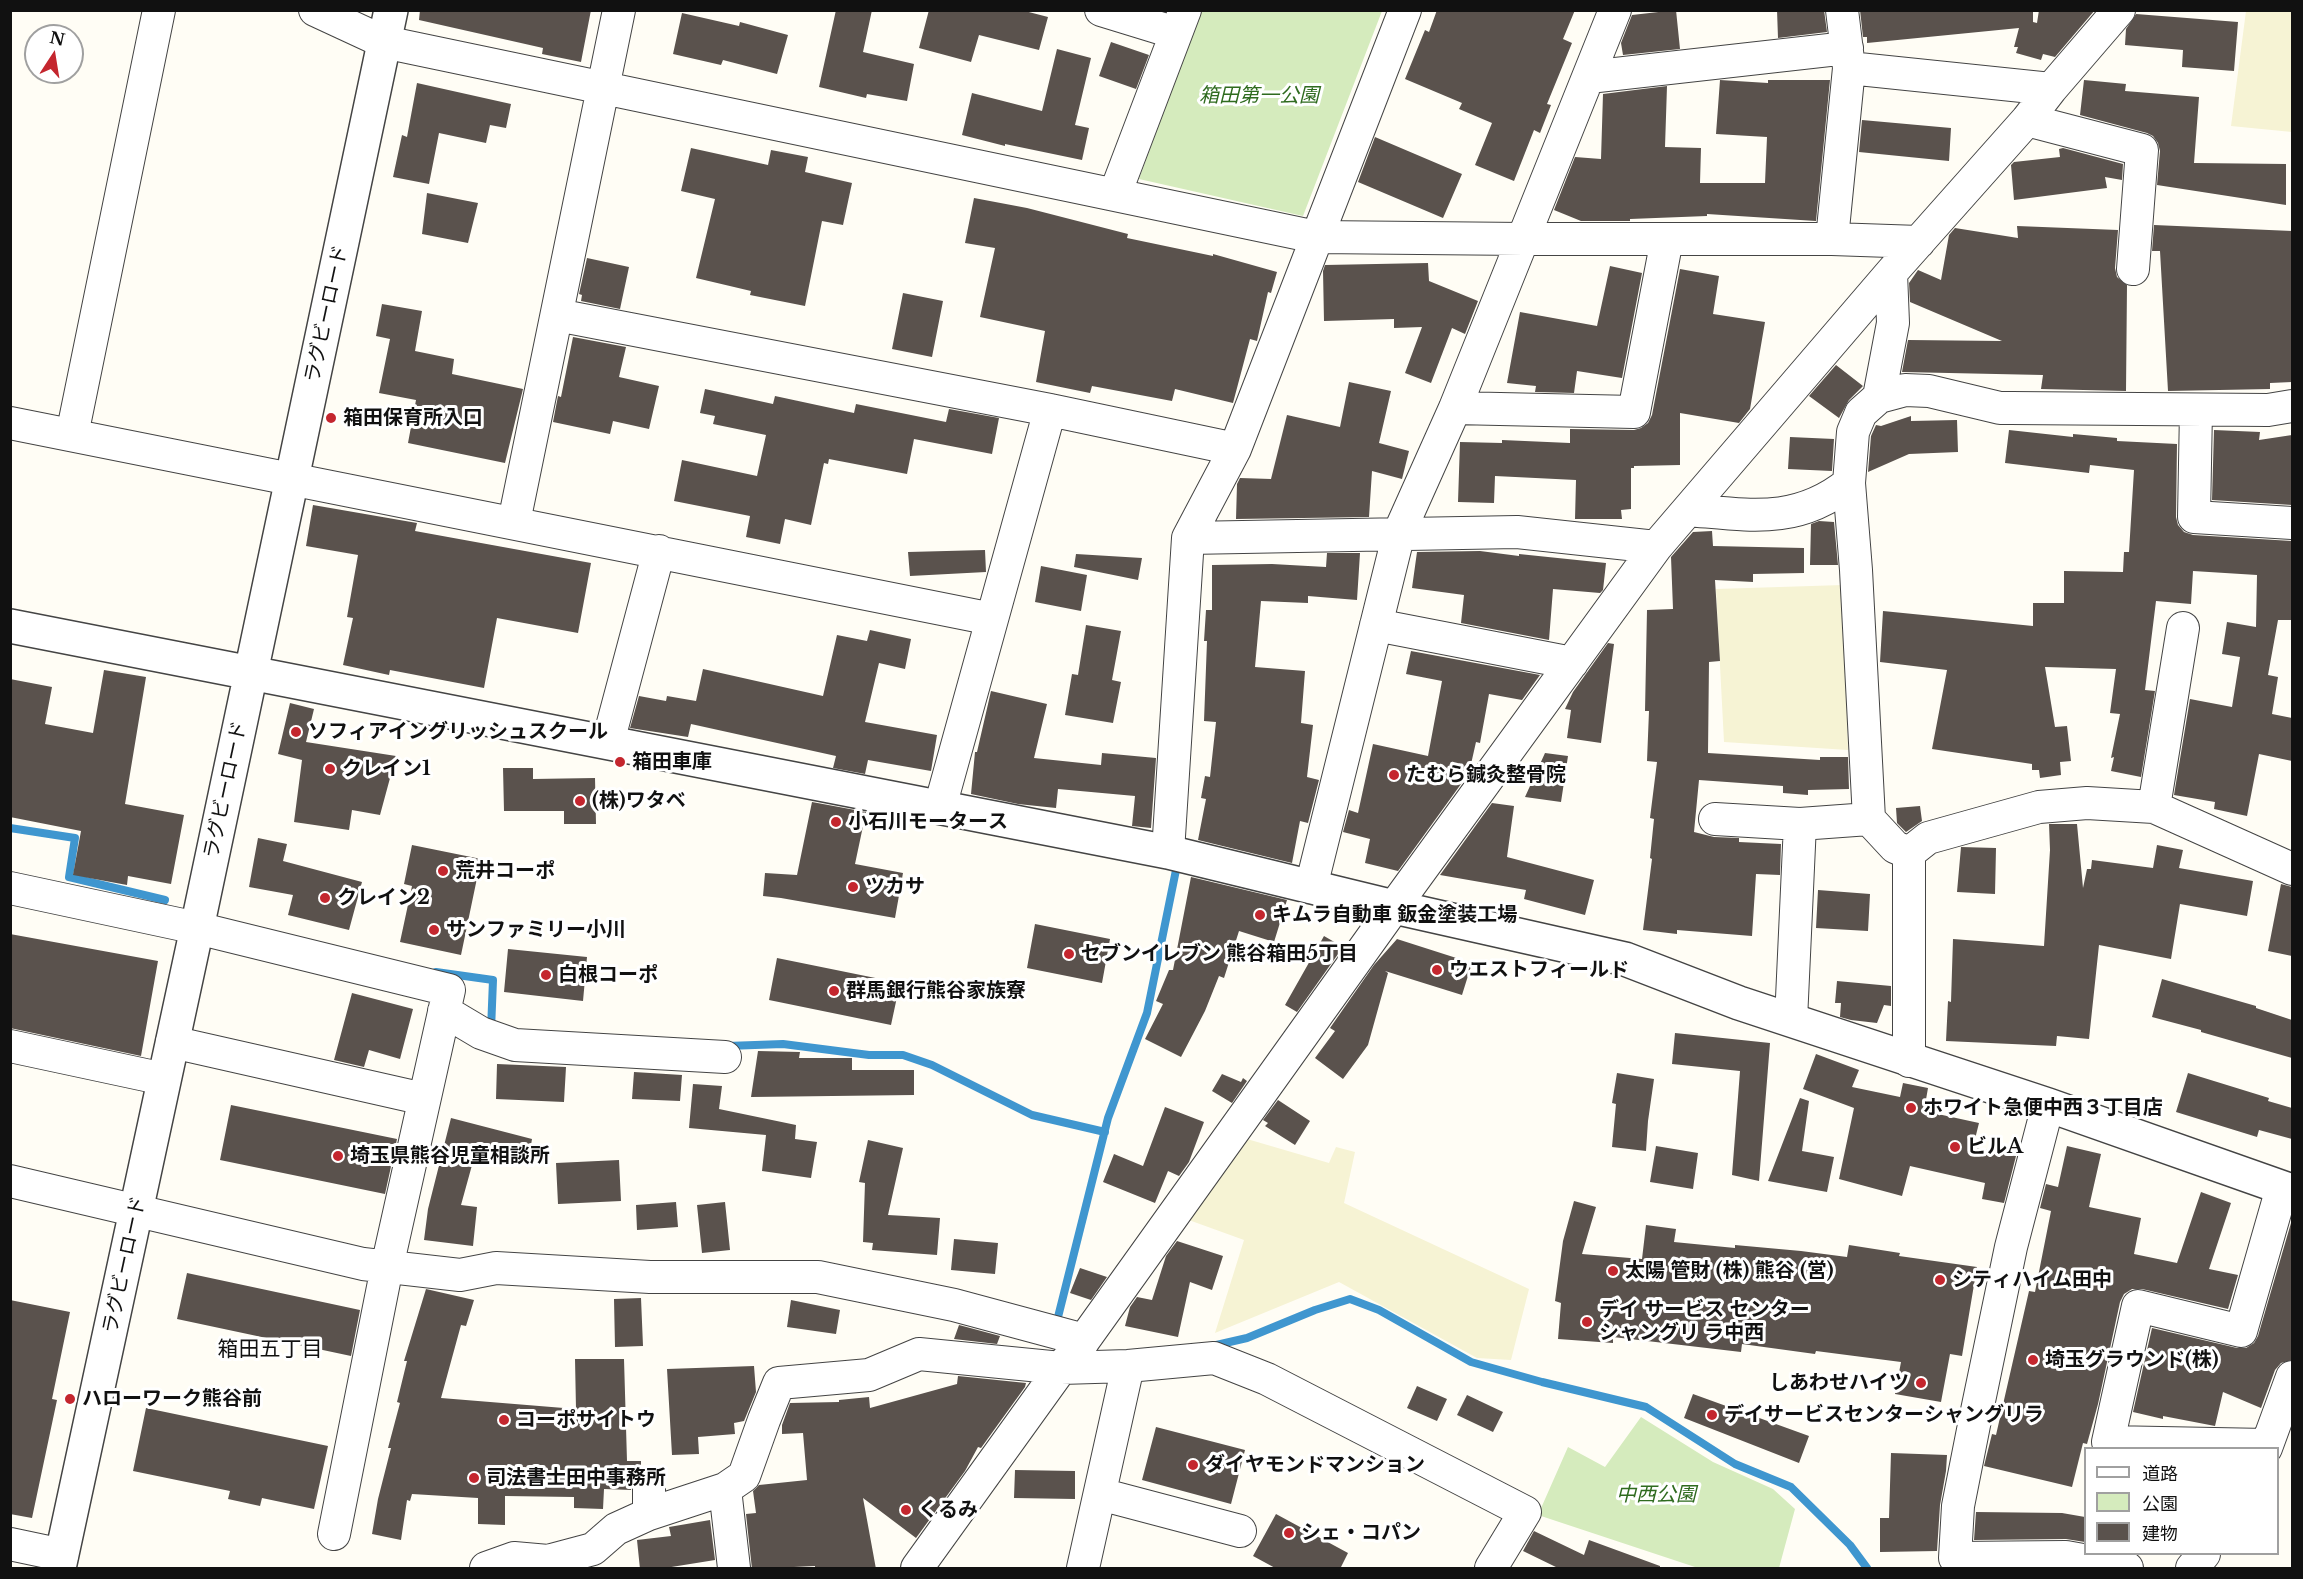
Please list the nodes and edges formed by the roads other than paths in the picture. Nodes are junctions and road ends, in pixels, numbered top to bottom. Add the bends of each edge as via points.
1 (159, 10) edge
2 (315, 10) edge
3 (391, 10) edge
4 (620, 10) edge
5 (1101, 10) edge
6 (1405, 10) edge
7 (1615, 10) edge
8 (1842, 10) edge
9 (2120, 10) edge
10 (1181, 22) edge
11 (384, 42) junction
12 (1848, 58) junction
13 (1588, 77) junction
14 (603, 88) junction
15 (2051, 89) junction
16 (2027, 120) junction
17 (1115, 194) junction
18 (1316, 237) junction
19 (1524, 239) junction
20 (1667, 239) junction
21 (1832, 239) junction
22 (1919, 242) junction
23 (2133, 269) dead end
24 (1891, 273) junction
25 (557, 315) junction
26 (1879, 397) junction
27 (2292, 406) edge
28 (1455, 408) junction
29 (1050, 410) junction
30 (2196, 410) junction
31 (10, 423) edge
32 (72, 435) junction
33 (1235, 449) junction
34 (292, 479) junction
35 (1849, 483) junction
36 (1688, 510) junction
37 (514, 522) junction
38 (2292, 523) edge
39 (1399, 533) junction
40 (1188, 538) junction
41 (1656, 547) junction
42 (659, 551) junction
43 (992, 619) junction
44 (1376, 625) junction
45 (10, 626) edge
46 (2183, 628) dead end
47 (1572, 663) junction
48 (251, 674) junction
49 (608, 742) junction
50 (940, 807) junction
51 (2154, 807) junction
52 (1715, 819) dead end
53 (1869, 819) junction
54 (1800, 824) junction
55 (1168, 852) junction
56 (1909, 854) junction
57 (2292, 868) edge
58 (1311, 887) junction
59 (10, 888) edge
60 (1394, 907) junction
61 (197, 928) junction
62 (444, 1011) junction
63 (1791, 1020) junction
64 (172, 1042) junction
65 (10, 1046) edge
66 (725, 1057) dead end
67 (1909, 1061) junction
68 (164, 1079) junction
69 (424, 1099) junction
70 (2048, 1105) junction
71 (10, 1181) edge
72 (2287, 1189) edge
73 (136, 1210) junction
74 (387, 1267) junction
75 (1084, 1340) junction
76 (1128, 1366) junction
77 (1062, 1367) junction
78 (2292, 1377) edge
79 (2267, 1447) edge
80 (725, 1489) junction
81 (1100, 1494) junction
82 (1240, 1531) dead end
83 (334, 1534) dead end
84 (10, 1544) edge
85 (2203, 1555) edge
86 (60, 1562) edge
87 (1497, 1567) edge
88 (486, 1569) edge
89 (734, 1569) edge
90 (917, 1569) edge
91 (1083, 1569) edge
92 (2127, 1569) edge
93 (2192, 1569) edge

1 - 32 street
2 - 11 street
3 - 11 street, ラグビーロード
4 - 14 street
5 - 10 street
6 - 18 street
7 - 13 street
8 - 12 street
9 - 15 street
10 - 17 street
11 - 14 street
11 - 34 street, ラグビーロード
12 - 13 street
12 - 15 street
12 - 21 street
13 - 19 street
14 - 17 street
14 - 25 street
15 - 16 street
16 - 22 street
16 - 23 street via 2142,150
17 - 18 street
18 - 19 street
18 - 33 street
19 - 20 street
19 - 28 street
20 - 21 street
20 - 28 street via 1634,412
21 - 22 street
22 - 24 street
24 - 26 street via 1893,323
24 - 36 street
25 - 29 street
25 - 37 street
26 - 30 street via 1905,390 1929,391 2000,408
26 - 35 street via 1861,413 1853,432
27 - 30 street
28 - 39 street
29 - 33 street
29 - 43 street
30 - 38 street via 2194,517
31 - 32 street
32 - 34 street
33 - 40 street
34 - 37 street
34 - 48 street, ラグビーロード
35 - 36 street via 1834,496 1804,509 1764,516
35 - 53 street
36 - 41 street
37 - 42 street
39 - 40 street
39 - 41 street via 1517,532
39 - 44 street
40 - 55 street
41 - 47 street
42 - 43 street
42 - 49 street
43 - 50 street
44 - 47 street
44 - 58 street
45 - 48 street
46 - 51 street
47 - 60 street
48 - 49 street
48 - 61 street, ラグビーロード
49 - 50 street
50 - 55 street
51 - 56 street via 2087,803 2039,807 1929,838
51 - 57 street
52 - 54 street
53 - 54 street
53 - 56 street via 1895,847
54 - 63 street
55 - 58 street
56 - 67 street
58 - 60 street
59 - 61 street
60 - 63 street via 1625,959
60 - 75 street
61 - 62 street via 449,990
61 - 64 street, ラグビーロード
62 - 66 street via 481,1033 515,1045
62 - 69 street
63 - 67 street
64 - 68 street, ラグビーロード
64 - 69 street
65 - 68 street
67 - 70 street
68 - 73 street, ラグビーロード
69 - 74 street
70 - 72 street
70 - 92 street via 2011,1246 1974,1425 1959,1506 1956,1558 2066,1557
71 - 73 street
72 - 79 street via 2241,1331 2138,1306 2108,1442
73 - 74 street
73 - 86 street, ラグビーロード
74 - 75 street via 460,1275 496,1268 650,1277 818,1277 954,1305
74 - 83 street
75 - 77 street
76 - 77 street
76 - 81 street
76 - 87 street via 1214,1358 1267,1379 1525,1512
77 - 80 street via 919,1354 869,1375 779,1383 744,1476
77 - 90 street
78 - 79 street
80 - 88 street via 649,1504 592,1549 548,1561 514,1558
80 - 89 street
81 - 82 street
81 - 91 street
84 - 86 street
85 - 93 street

